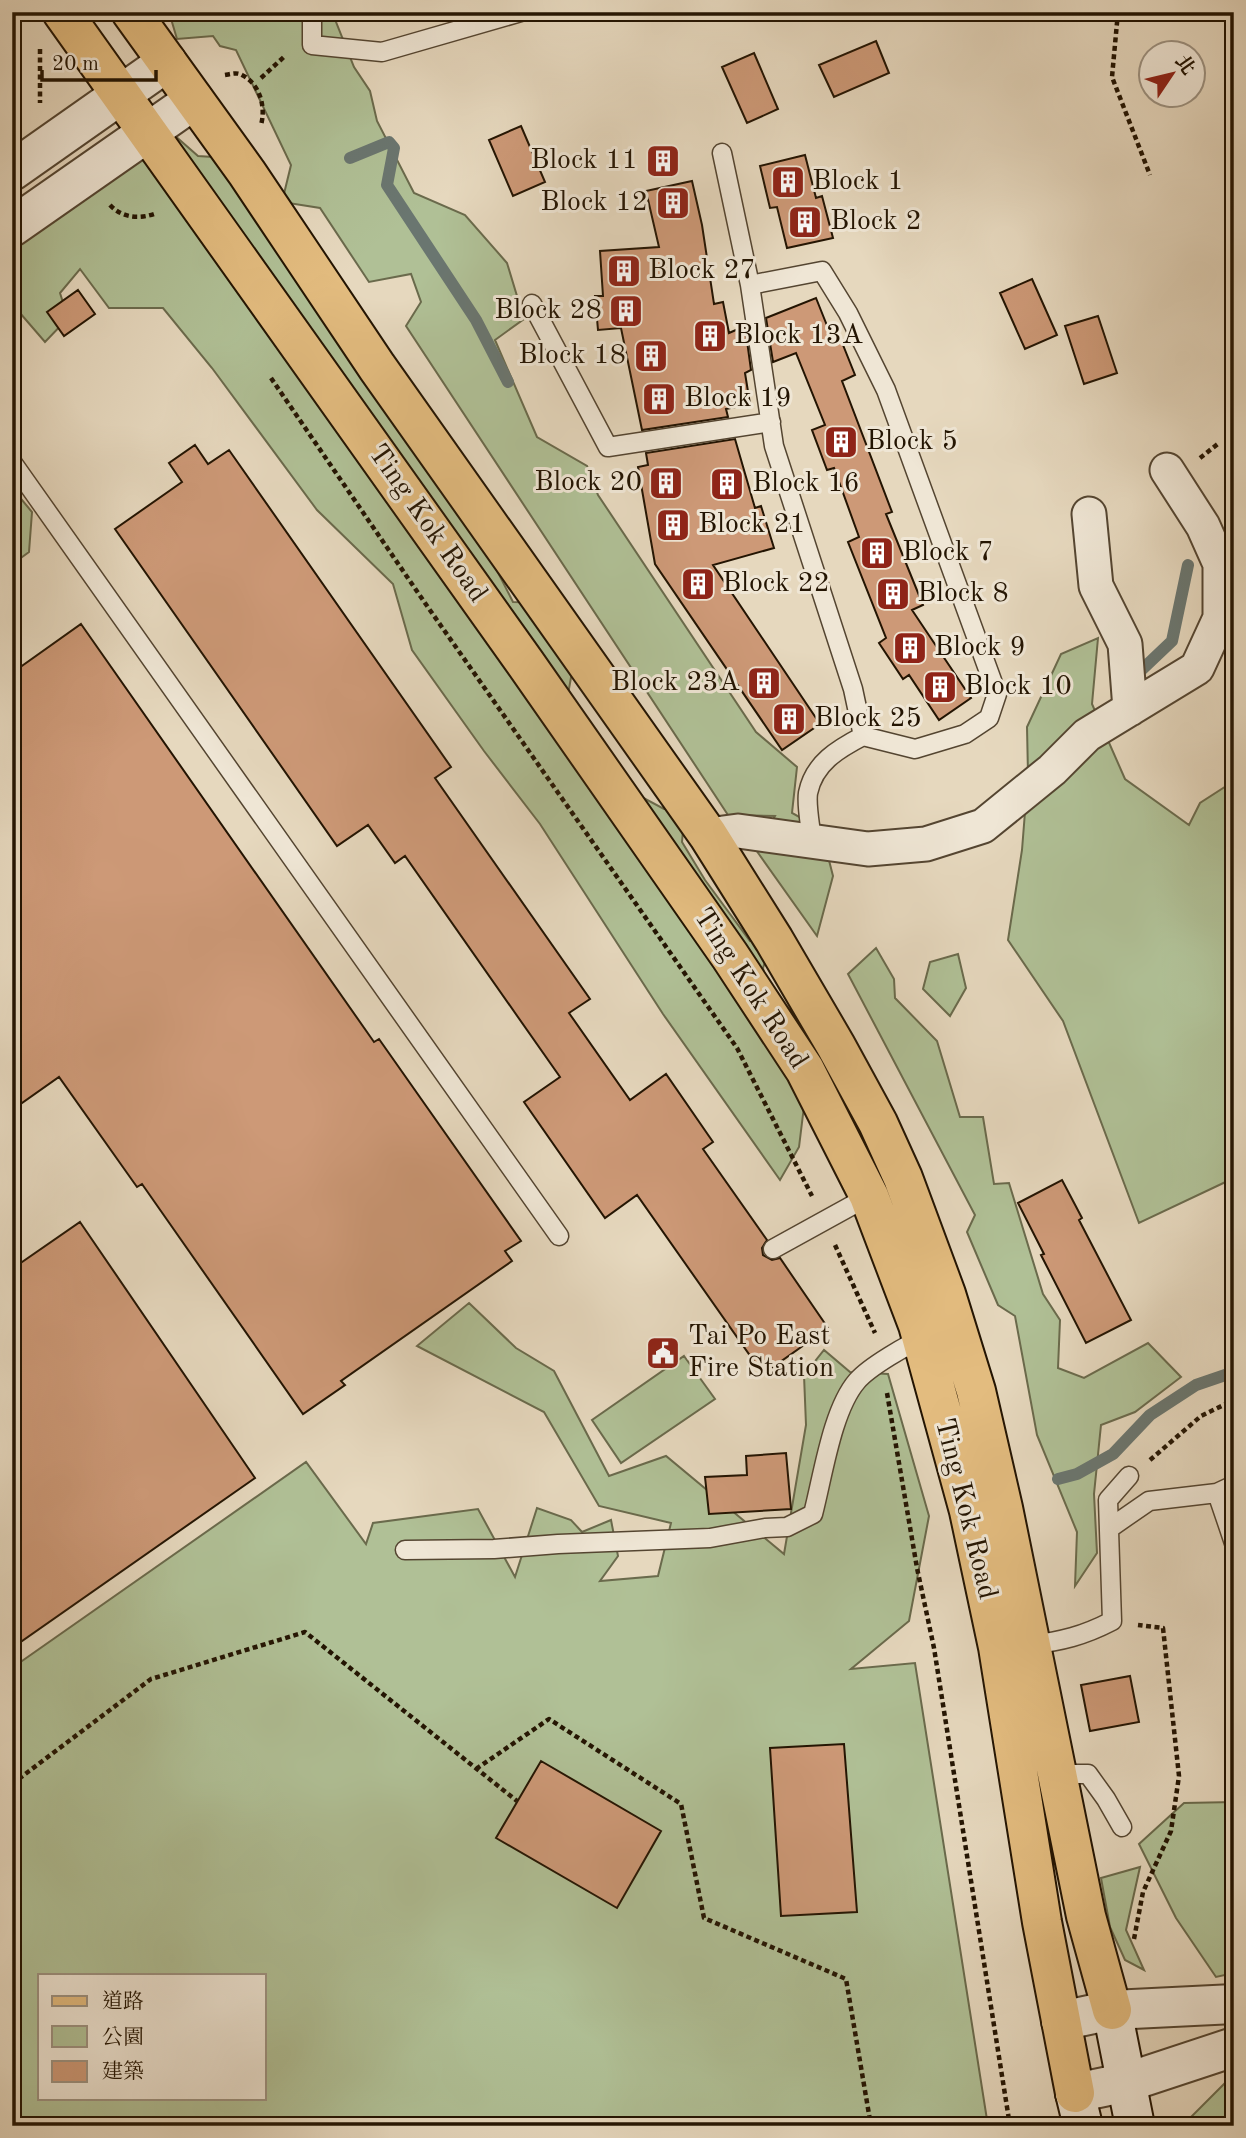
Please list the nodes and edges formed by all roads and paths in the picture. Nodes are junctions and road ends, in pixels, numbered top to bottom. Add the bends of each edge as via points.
1 (131, 12) edge
2 (312, 12) edge
3 (521, 12) edge
4 (1118, 12) edge
5 (51, 24) edge
6 (167, 62) junction
7 (207, 87) junction
8 (120, 95) junction
9 (40, 106) dead end
10 (147, 133) junction
11 (258, 134) dead end
12 (722, 153) dead end
13 (12, 171) edge
14 (1150, 175) dead end
15 (105, 199) dead end
16 (162, 222) dead end
17 (12, 228) edge
18 (750, 285) junction
19 (532, 304) dead end
20 (270, 377) dead end
21 (771, 422) junction
22 (12, 462) edge
23 (1167, 470) dead end
24 (1088, 514) dead end
25 (1227, 557) edge
26 (1130, 709) junction
27 (863, 736) junction
28 (708, 835) junction
29 (812, 842) junction
30 (903, 1178) junction
31 (869, 1196) junction
32 (823, 1220) junction
33 (559, 1236) dead end
34 (773, 1249) dead end
35 (938, 1332) junction
36 (881, 1363) junction
37 (1234, 1400) edge
38 (1129, 1476) joint
39 (1226, 1489) edge
40 (1110, 1528) junction
41 (1234, 1543) edge
42 (405, 1550) dead end
43 (1112, 1621) junction
44 (1030, 1645) junction
45 (476, 1769) junction
46 (1056, 1773) junction
47 (12, 1784) edge
48 (517, 1801) dead end
49 (1122, 1827) dead end
50 (1133, 1943) dead end
51 (1234, 2004) edge
52 (1112, 2010) junction
53 (1061, 2021) junction
54 (1234, 2047) edge
55 (1128, 2082) junction
56 (1079, 2109) edge
57 (872, 2126) edge
58 (1010, 2126) edge
59 (1135, 2126) edge

1 - 6 main road, Ting Kok Road
2 - 3 lane via 312,45 382,52
4 - 14 path via 1112,77
5 - 8 main road, Ting Kok Road
5 - 9 path
6 - 7 main road, Ting Kok Road
6 - 8 street
7 - 10 street
7 - 11 path via 242,75 253,84 264,109
7 - 28 main road, Ting Kok Road via 247,173 377,367
8 - 10 main road, Ting Kok Road
8 - 13 street
10 - 17 street
10 - 31 main road, Ting Kok Road via 730,956 805,1070
12 - 18 lane
15 - 16 path via 115,211 139,218 156,214
18 - 21 lane
18 - 27 lane via 822,271 848,313 886,390 997,694 989,718 965,734 915,749
19 - 21 lane via 608,447
20 - 32 path via 737,1048
21 - 27 lane via 774,446 853,690
22 - 33 lane
23 - 25 street
24 - 26 street via 1096,586 1125,644
25 - 26 street via 1220,618 1197,668
26 - 29 street via 1087,735 983,826 926,844 868,849
27 - 29 lane via 820,766 808,794
28 - 29 street via 738,831
28 - 30 main road, Ting Kok Road via 836,1046
30 - 31 lane
30 - 35 main road, Ting Kok Road via 946,1294
31 - 32 lane
31 - 35 main road, Ting Kok Road via 913,1311
32 - 34 lane
32 - 36 path via 876,1337
35 - 36 lane
35 - 44 main road, Ting Kok Road via 976,1391
35 - 53 main road, Ting Kok Road via 998,1647
36 - 42 lane via 858,1380 839,1409 813,1514 787,1527 710,1538
36 - 58 path via 934,1648
37 - 38 path via 1201,1416
38 - 40 lane via 1108,1500
39 - 40 lane via 1150,1501
39 - 41 lane
40 - 43 lane
43 - 44 lane via 1064,1641
43 - 50 path via 1163,1628 1179,1776 1171,1831 1143,1892
44 - 46 main road, Ting Kok Road
45 - 47 path via 305,1632 151,1679
45 - 48 path
45 - 57 path via 549,1719 681,1804 704,1918 846,1979
46 - 49 lane via 1088,1774
46 - 52 main road, Ting Kok Road via 1086,1916
51 - 52 street
52 - 53 street
52 - 55 street, Ting Kok Road
53 - 56 main road, Ting Kok Road
54 - 55 street
55 - 56 street
55 - 59 street, Ting Kok Road

